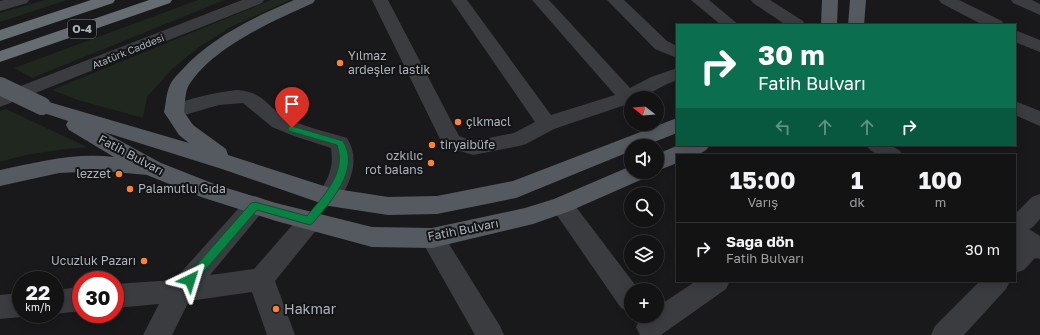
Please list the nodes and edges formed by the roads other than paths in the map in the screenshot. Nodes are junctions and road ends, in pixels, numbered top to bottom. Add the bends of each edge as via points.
1 (21, 0) edge
2 (107, 0) edge
3 (164, 0) edge
4 (256, 0) edge
5 (307, 0) edge
6 (380, 0) edge
7 (459, 0) edge
8 (540, 0) edge
9 (616, 0) edge
10 (699, 0) edge
11 (759, 0) edge
12 (830, 0) edge
13 (858, 0) edge
14 (947, 0) edge
15 (1019, 0) edge
16 (0, 6) edge
17 (1040, 10) edge
18 (730, 24) edge
19 (795, 24) edge
20 (829, 24) edge
21 (856, 24) edge
22 (994, 24) edge
23 (1016, 35) edge
24 (0, 36) edge
25 (1040, 47) edge
26 (676, 52) edge
27 (0, 57) edge
28 (676, 74) edge
29 (0, 86) edge
30 (639, 91) edge
31 (624, 93) edge
32 (624, 98) edge
33 (0, 101) edge
34 (42, 106) junction
35 (1016, 107) edge
36 (174, 112) junction
37 (1040, 119) edge
38 (547, 124) junction
39 (676, 125) edge
40 (697, 146) edge
41 (878, 146) edge
42 (678, 154) edge
43 (890, 154) edge
44 (676, 155) edge
45 (664, 160) edge
46 (230, 163) junction
47 (154, 169) junction
48 (0, 178) edge
49 (624, 178) edge
50 (329, 197) junction
51 (1040, 203) edge
52 (255, 205) junction
53 (562, 205) junction
54 (310, 221) junction
55 (1016, 224) edge
56 (432, 238) junction
57 (1029, 242) edge
58 (1016, 261) edge
59 (261, 279) junction
60 (716, 282) edge
61 (996, 282) edge
62 (181, 290) junction
63 (624, 290) edge
64 (124, 295) edge
65 (12, 306) edge
66 (0, 307) edge
67 (650, 326) edge
68 (157, 335) edge
69 (281, 335) edge
70 (490, 335) edge
71 (945, 335) edge

1 - 16 street
2 - 24 highway, O-4
3 - 27 highway, O-4
4 - 33 street, Atatürk Caddesi
5 - 36 main road via 261,20 226,41 198,64 179,85
6 - 38 street via 452,141 464,146 481,147 519,138
7 - 38 street
8 - 31 street
9 - 26 street via 661,45
10 - 18 street
11 - 19 street
12 - 20 main road
13 - 21 main road
14 - 22 street
15 - 17 street
23 - 25 street
28 - 30 street
29 - 34 main road, Fatih Bulvarı, bridge
32 - 38 street
34 - 46 main road
34 - 47 main road, Fatih Bulvarı
35 - 37 street
36 - 46 main road via 186,130
36 - 50 street via 228,97 248,97 269,116 285,125 340,143 344,163 338,184
39 - 50 main road via 516,189 437,205 388,206
40 - 42 main road
41 - 43 street
44 - 45 main road
46 - 50 main road
47 - 48 main road via 103,163 59,165
47 - 52 main road, Fatih Bulvarı
49 - 53 main road, Fatih Bulvarı
50 - 54 main road
51 - 55 street via 1025,220
52 - 54 main road, Fatih Bulvarı
52 - 62 street
53 - 56 main road, Fatih Bulvarı via 525,217
53 - 63 street
54 - 56 main road, Fatih Bulvarı via 372,237
54 - 59 street
56 - 70 street
57 - 58 street
59 - 62 street
59 - 69 street
60 - 67 street
61 - 71 street
62 - 64 street
62 - 68 street
65 - 66 street

